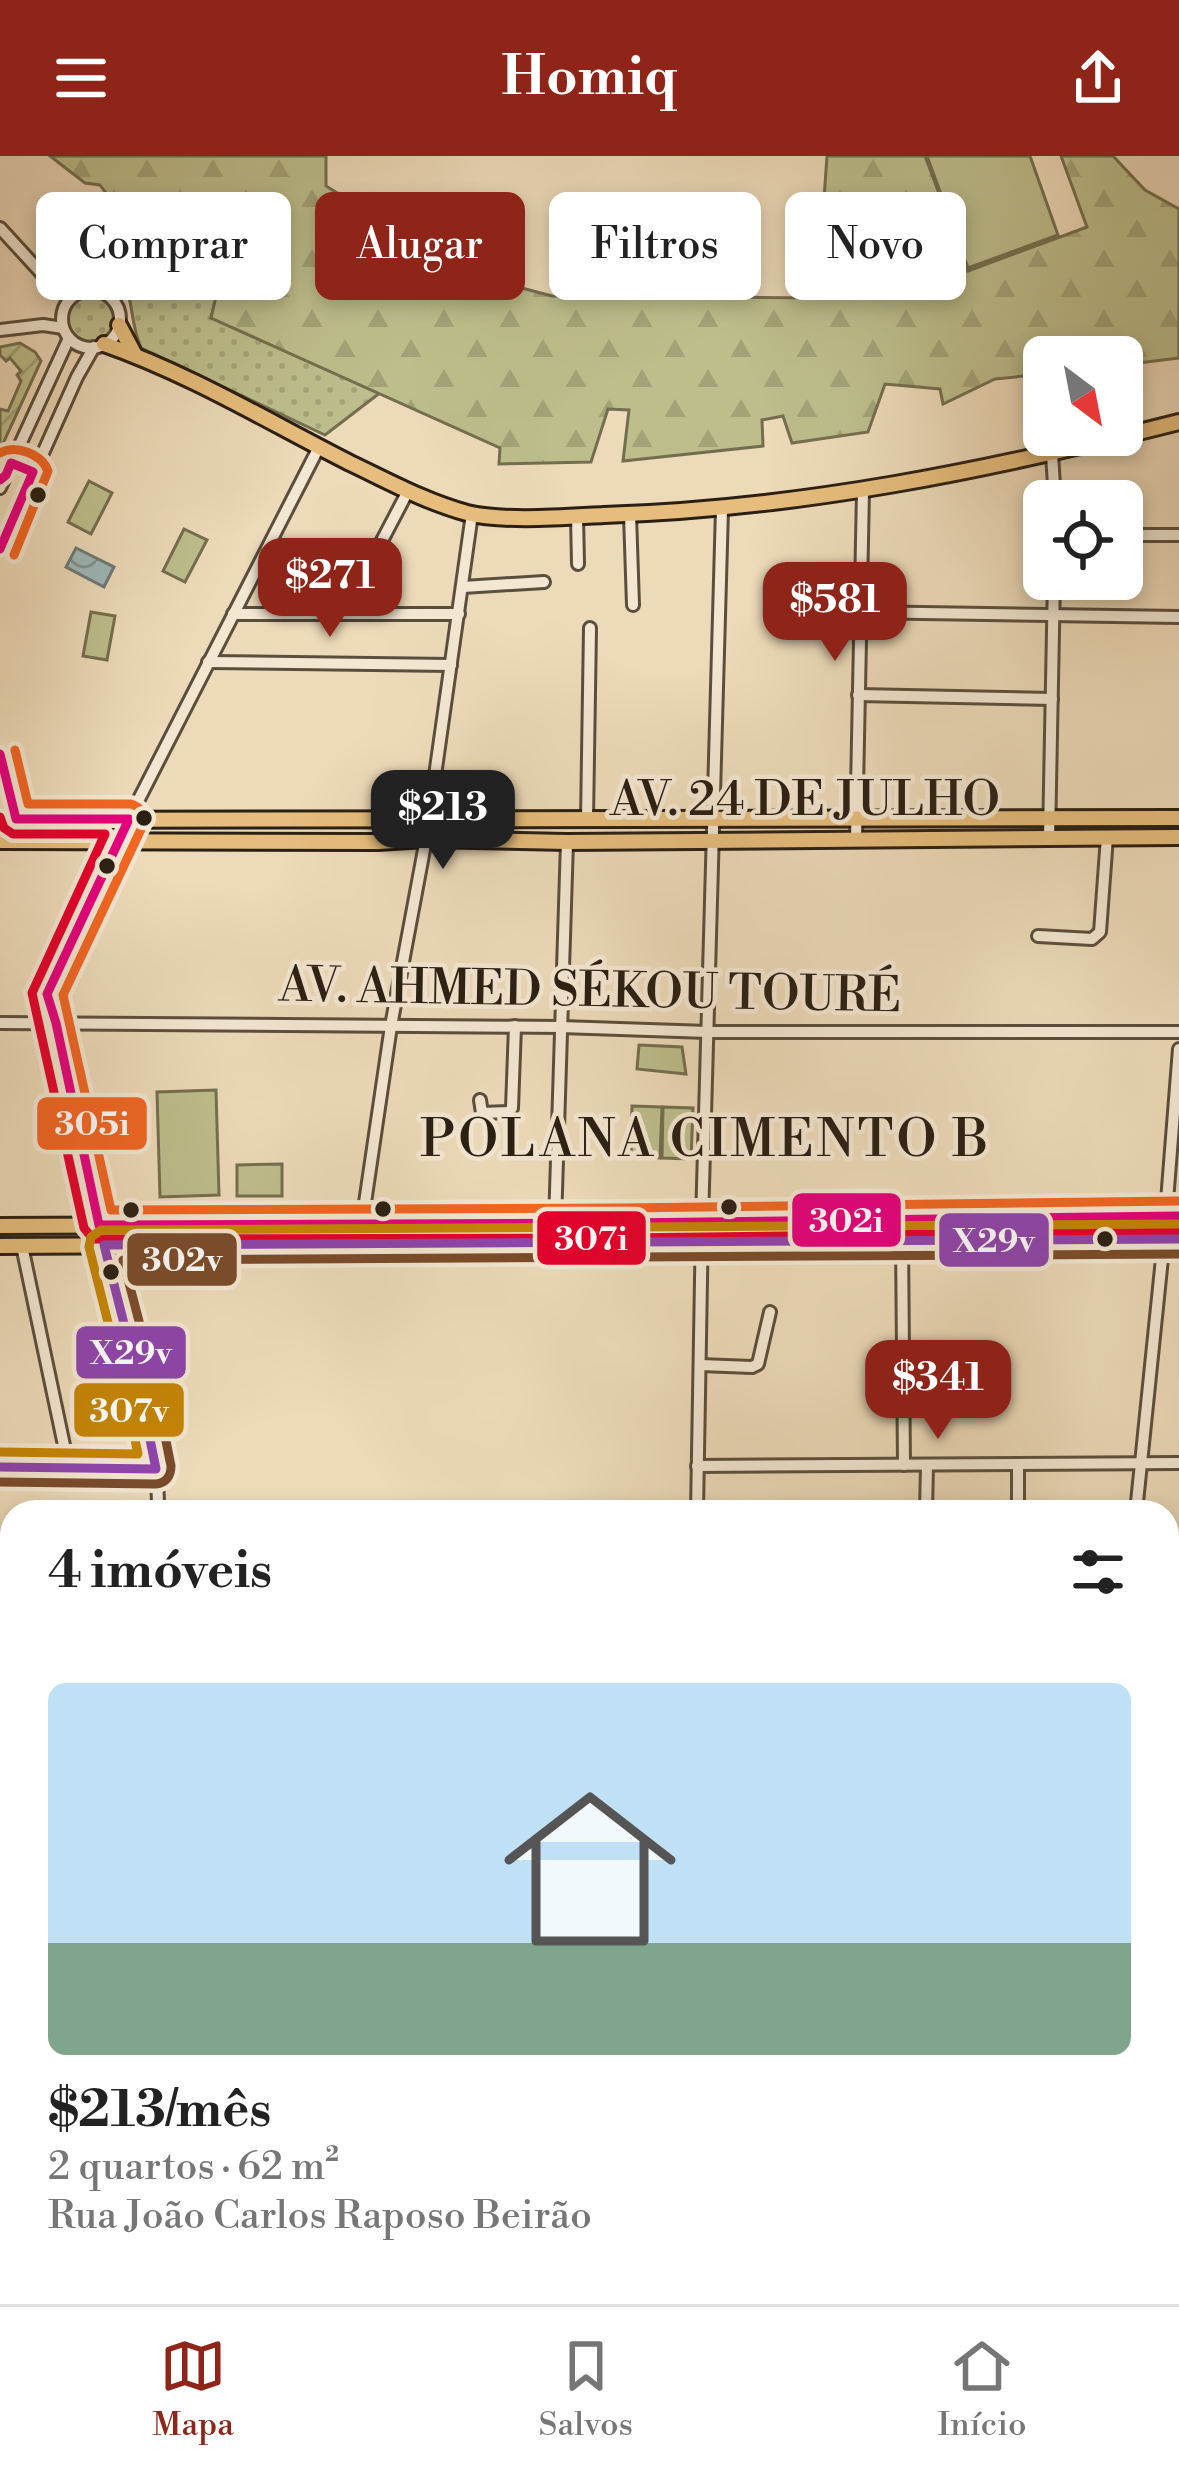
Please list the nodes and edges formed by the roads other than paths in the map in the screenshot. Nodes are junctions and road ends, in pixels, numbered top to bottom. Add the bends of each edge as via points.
1 (0, 228) edge
2 (36, 267) edge
3 (60, 300) edge
4 (70, 300) edge
5 (111, 300) edge
6 (63, 310) junction
7 (119, 325) junction
8 (0, 330) edge
9 (66, 333) junction
10 (99, 346) junction
11 (135, 356) junction
12 (1179, 422) edge
13 (1143, 431) edge
14 (319, 447) junction
15 (1042, 456) edge
16 (6, 468) edge
17 (32, 477) junction
18 (0, 488) edge
19 (408, 491) junction
20 (862, 491) junction
21 (722, 509) junction
22 (472, 514) junction
23 (630, 514) junction
24 (577, 517) junction
25 (1143, 535) edge
26 (1179, 535) edge
27 (2, 540) edge
28 (578, 564) dead end
29 (364, 575) dead end
30 (544, 582) dead end
31 (463, 587) junction
32 (1053, 600) edge
33 (633, 605) dead end
34 (859, 612) junction
35 (233, 614) junction
36 (459, 614) junction
37 (1053, 617) junction
38 (1179, 617) edge
39 (590, 628) dead end
40 (208, 662) junction
41 (451, 664) junction
42 (858, 695) junction
43 (1052, 699) junction
44 (0, 754) edge
45 (1179, 818) edge
46 (8, 819) edge
47 (129, 819) junction
48 (428, 819) junction
49 (586, 820) junction
50 (713, 820) junction
51 (856, 820) junction
52 (1051, 820) junction
53 (1107, 837) junction
54 (1179, 837) edge
55 (1049, 838) junction
56 (426, 839) junction
57 (856, 839) junction
58 (712, 840) junction
59 (0, 841) edge
60 (17, 841) junction
61 (117, 842) junction
62 (567, 842) junction
63 (1038, 936) dead end
64 (0, 1023) edge
65 (56, 1023) junction
66 (391, 1026) junction
67 (515, 1026) junction
68 (561, 1027) junction
69 (708, 1031) junction
70 (1179, 1032) edge
71 (1179, 1049) edge
72 (480, 1100) dead end
73 (1172, 1216) edge
74 (362, 1222) junction
75 (702, 1222) junction
76 (555, 1223) junction
77 (99, 1225) junction
78 (0, 1226) edge
79 (1171, 1239) edge
80 (703, 1240) junction
81 (902, 1240) junction
82 (104, 1245) junction
83 (0, 1246) edge
84 (22, 1246) junction
85 (770, 1312) dead end
86 (700, 1364) junction
87 (1140, 1463) junction
88 (1179, 1463) edge
89 (1, 1464) edge
90 (1018, 1464) junction
91 (904, 1465) junction
92 (926, 1465) junction
93 (697, 1466) junction
94 (69, 1469) junction
95 (156, 1469) junction
96 (157, 1500) edge
97 (697, 1500) edge
98 (926, 1500) edge
99 (1018, 1500) edge
100 (1137, 1500) edge

1 - 2 street
3 - 6 street
4 - 6 street
5 - 7 street
6 - 9 street
7 - 10 street
7 - 11 main road
8 - 9 street via 43,325
9 - 10 street via 80,346
9 - 16 street
10 - 11 main road
10 - 17 street
11 - 14 main road
12 - 13 main road
14 - 19 main road
14 - 35 street
15 - 20 main road
16 - 17 street
16 - 18 street
17 - 27 street
19 - 22 main road
19 - 29 street
20 - 21 main road
20 - 34 street
21 - 23 main road
21 - 50 street
22 - 24 main road
22 - 31 street
23 - 24 main road
23 - 33 street
24 - 28 street
25 - 26 street
30 - 31 street
31 - 36 street
32 - 37 street
34 - 37 street
34 - 42 street
35 - 36 street
35 - 40 street
36 - 41 street
37 - 38 street
37 - 43 street
39 - 49 street
40 - 41 street
40 - 47 street
41 - 48 street
42 - 43 street
42 - 51 street
43 - 52 street
44 - 46 street
45 - 52 main road, AV. 24 DE JULHO
46 - 47 main road, AV. 24 DE JULHO
46 - 60 street
47 - 48 main road, AV. 24 DE JULHO
47 - 61 street
48 - 49 main road, AV. 24 DE JULHO
48 - 56 street
49 - 50 main road, AV. 24 DE JULHO
50 - 51 main road, AV. 24 DE JULHO
50 - 58 street
51 - 52 main road, AV. 24 DE JULHO
51 - 57 street
52 - 55 street
53 - 54 main road, AV. 24 DE JULHO
53 - 55 main road, AV. 24 DE JULHO
53 - 63 street via 1100,932
55 - 57 main road, AV. 24 DE JULHO
56 - 61 main road, AV. 24 DE JULHO
56 - 62 main road, AV. 24 DE JULHO
56 - 66 street
57 - 58 main road, AV. 24 DE JULHO
58 - 62 main road, AV. 24 DE JULHO
58 - 69 street
59 - 60 main road, AV. 24 DE JULHO
60 - 61 main road, AV. 24 DE JULHO
61 - 65 street via 48,988
62 - 68 street
64 - 65 street, AV. AHMED SÉKOU TOURÉ
65 - 66 street, AV. AHMED SÉKOU TOURÉ
65 - 77 street
66 - 67 street, AV. AHMED SÉKOU TOURÉ
66 - 74 street
67 - 68 street, AV. AHMED SÉKOU TOURÉ
67 - 72 street via 512,1108 482,1113
68 - 69 street, AV. AHMED SÉKOU TOURÉ
68 - 76 street
69 - 70 street, AV. AHMED SÉKOU TOURÉ
69 - 75 street
71 - 73 street
73 - 75 main road
73 - 79 street
74 - 76 main road
74 - 77 main road
75 - 76 main road
75 - 80 street
77 - 78 main road
77 - 82 street
79 - 81 main road
79 - 87 street
80 - 81 main road
80 - 82 main road
80 - 86 street
81 - 91 street
82 - 84 main road
82 - 95 street
83 - 84 main road
84 - 94 street
85 - 86 street via 758,1364
86 - 93 street
87 - 88 street
87 - 90 street
87 - 100 street
89 - 94 street
90 - 92 street
90 - 99 street
91 - 92 street
91 - 93 street
92 - 98 street
93 - 97 street
94 - 95 street
95 - 96 street

